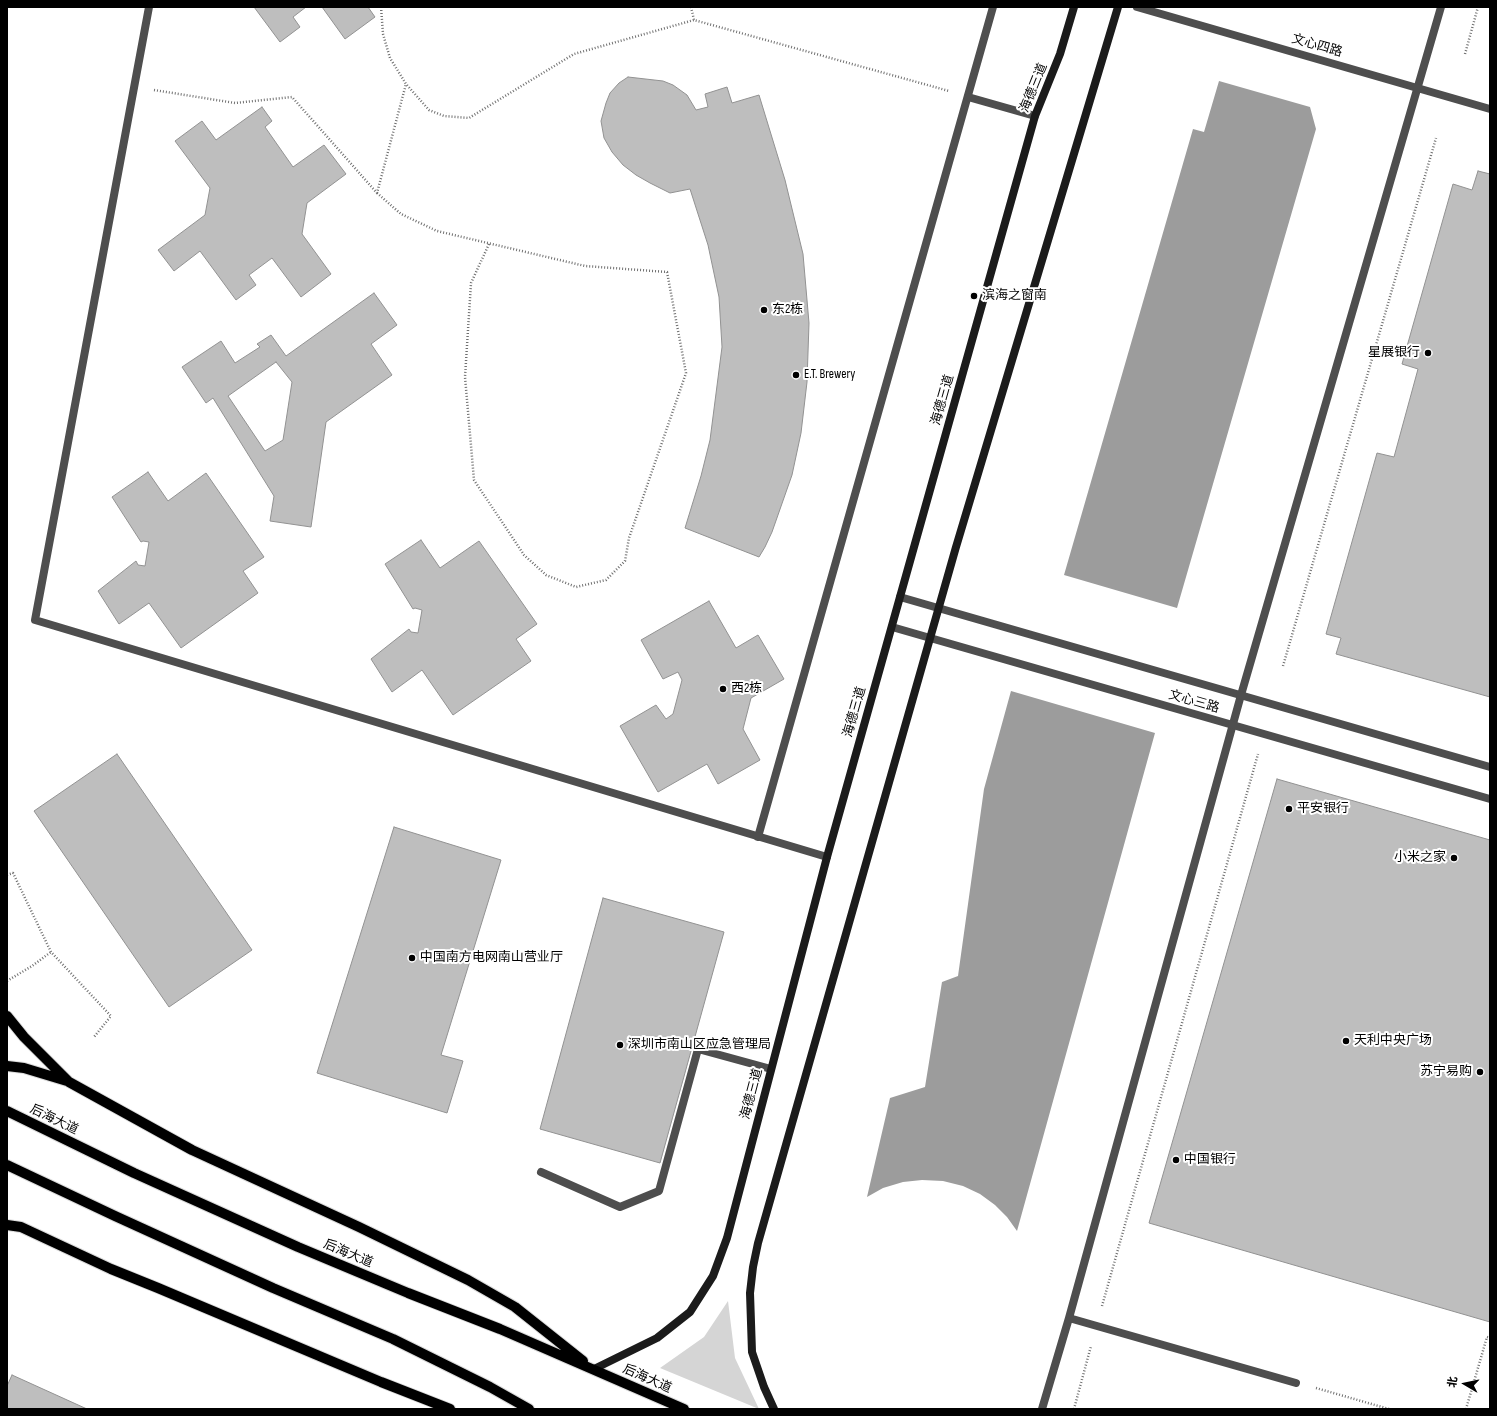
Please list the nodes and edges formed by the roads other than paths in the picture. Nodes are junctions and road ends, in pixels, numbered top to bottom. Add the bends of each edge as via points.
1 (149, 7) edge
2 (993, 7) edge
3 (1074, 7) edge
4 (1118, 7) edge
5 (1138, 7) edge
6 (1441, 7) edge
7 (1418, 88) junction
8 (968, 97) junction
9 (1490, 109) edge
10 (1035, 116) junction
11 (900, 597) junction
12 (939, 608) junction
13 (892, 627) junction
14 (930, 638) junction
15 (1242, 695) junction
16 (1233, 725) junction
17 (1490, 767) edge
18 (1490, 799) edge
19 (758, 837) junction
20 (827, 857) junction
21 (7, 1016) edge
22 (7, 1066) edge
23 (771, 1069) junction
24 (69, 1082) junction
25 (7, 1112) edge
26 (7, 1165) edge
27 (541, 1172) dead end
28 (7, 1219) edge
29 (7, 1225) edge
30 (21, 1227) junction
31 (1069, 1318) junction
32 (594, 1369) junction
33 (1296, 1383) road end
34 (450, 1409) edge
35 (529, 1409) edge
36 (684, 1409) edge
37 (774, 1409) edge
38 (1042, 1409) edge

1 - 19 street via 35,620
2 - 8 street
3 - 10 main road, 海德三道 via 1060,54
4 - 12 main road
5 - 7 street, 文心四路
6 - 7 street
7 - 9 street, 文心四路
7 - 15 street
8 - 10 street
8 - 19 street
10 - 11 main road, 海德三道
11 - 12 street, 文心三路
11 - 13 main road, 海德三道
12 - 14 main road
12 - 15 street, 文心三路
13 - 14 street, 文心三路
13 - 20 main road, 海德三道
14 - 16 street, 文心三路
14 - 37 main road via 753,1267 750,1293 752,1352
15 - 16 street
15 - 17 street, 文心三路
16 - 18 street, 文心三路
16 - 31 street
19 - 20 street
20 - 23 main road, 海德三道
21 - 24 main road
22 - 24 main road via 24,1068
23 - 27 street via 698,1049 659,1190 620,1207
23 - 32 main road, 海德三道 via 727,1238 713,1276 690,1312 679,1321 657,1338
24 - 32 main road via 192,1150 468,1280 515,1307
25 - 32 main road, 后海大道 via 298,1247
26 - 35 main road via 273,1288 393,1339
28 - 30 main road
29 - 30 main road
30 - 34 main road via 111,1269
31 - 33 street
31 - 38 street
32 - 36 main road, 后海大道

